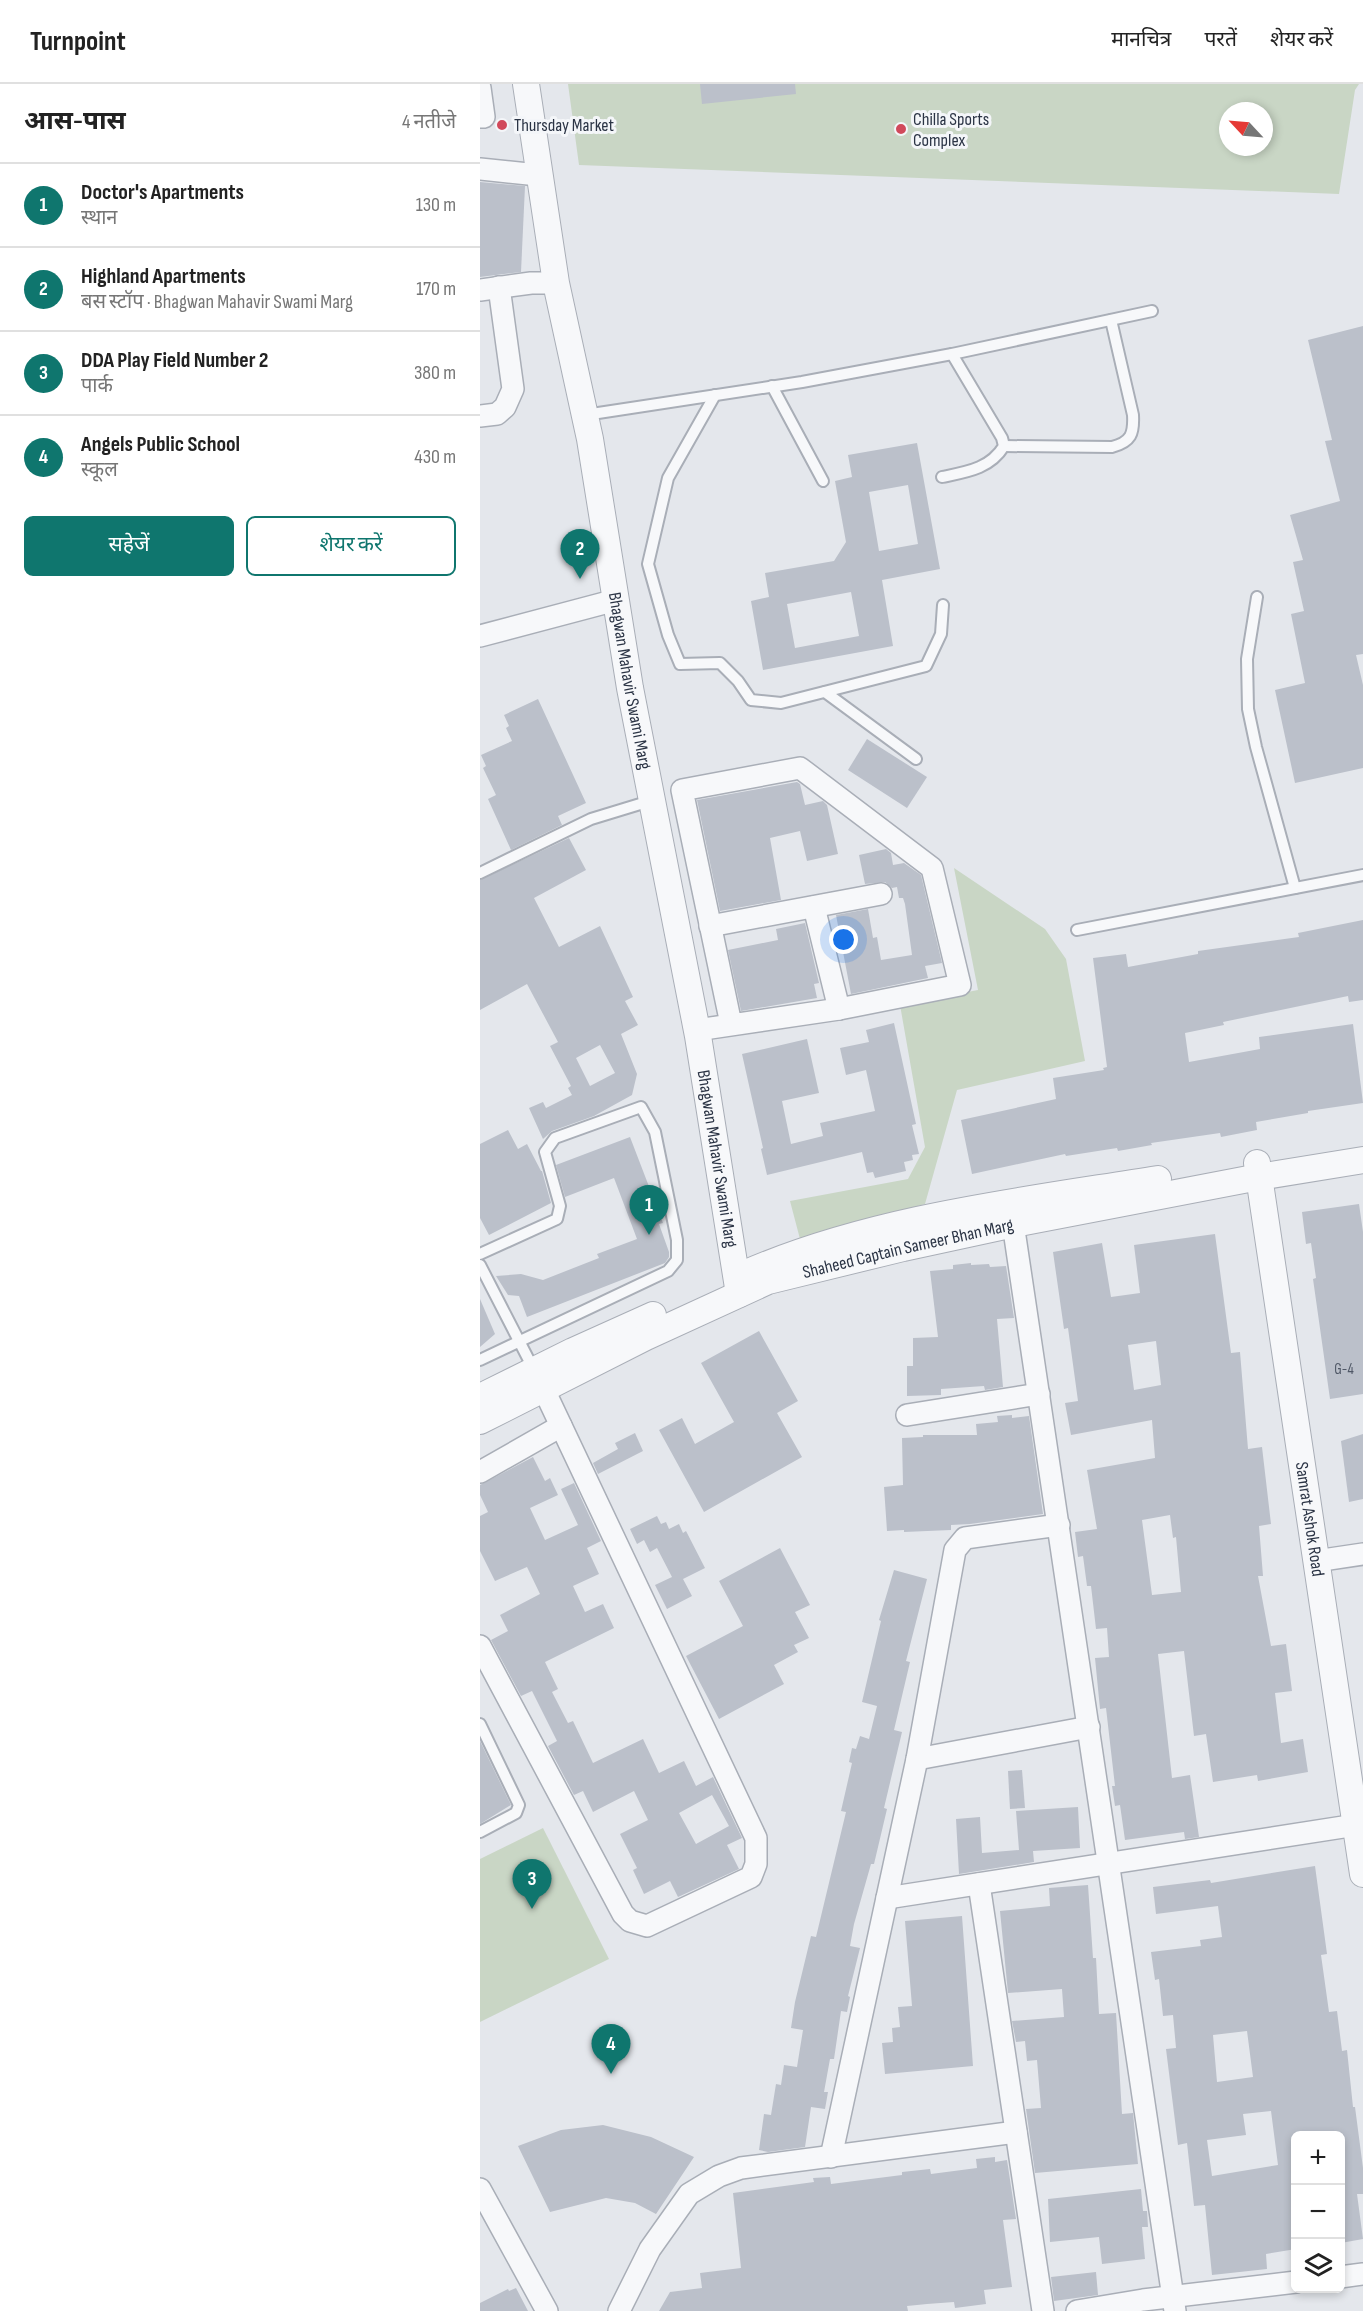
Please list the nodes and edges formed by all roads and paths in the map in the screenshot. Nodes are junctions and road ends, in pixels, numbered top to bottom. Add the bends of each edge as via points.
1 (526, 84) edge
2 (480, 88) edge
3 (480, 117) edge
4 (480, 169) edge
5 (538, 175) junction
6 (556, 283) junction
7 (490, 288) edge
8 (1152, 311) dead end
9 (1111, 320) junction
10 (952, 354) junction
11 (772, 386) junction
12 (715, 395) junction
13 (585, 415) junction
14 (480, 416) edge
15 (1004, 447) junction
16 (942, 477) dead end
17 (823, 481) dead end
18 (1257, 597) dead end
19 (616, 600) junction
20 (943, 605) dead end
21 (480, 636) edge
22 (825, 692) junction
23 (916, 759) dead end
24 (650, 801) junction
25 (480, 873) edge
26 (1363, 875) edge
27 (1295, 888) junction
28 (880, 894) dead end
29 (814, 907) junction
30 (710, 926) junction
31 (1077, 930) dead end
32 (839, 1009) junction
33 (731, 1024) junction
34 (697, 1030) junction
35 (1363, 1145) edge
36 (1363, 1160) edge
37 (1258, 1170) junction
38 (1012, 1214) junction
39 (480, 1254) edge
40 (480, 1265) edge
41 (737, 1286) junction
42 (519, 1341) junction
43 (480, 1360) edge
44 (539, 1380) junction
45 (1039, 1394) junction
46 (480, 1397) edge
47 (907, 1415) dead end
48 (480, 1421) edge
49 (561, 1426) junction
50 (480, 1472) edge
51 (1059, 1525) junction
52 (1363, 1554) edge
53 (1316, 1561) junction
54 (480, 1646) edge
55 (480, 1724) edge
56 (1089, 1727) junction
57 (917, 1759) junction
58 (1356, 1826) junction
59 (480, 1832) edge
60 (1108, 1863) junction
61 (1363, 1874) edge
62 (979, 1884) junction
63 (887, 1898) junction
64 (1016, 2132) junction
65 (831, 2157) junction
66 (480, 2189) edge
67 (1363, 2274) edge
68 (1345, 2276) edge
69 (1291, 2283) edge
70 (1174, 2303) edge
71 (547, 2311) edge
72 (619, 2311) edge
73 (1043, 2311) edge
74 (1077, 2311) edge

1 - 5 street, Bhagwan Mahavir Swami Marg
2 - 3 street via 484,117
4 - 5 street
5 - 6 street, Bhagwan Mahavir Swami Marg
6 - 7 street
6 - 13 street, Bhagwan Mahavir Swami Marg
7 - 14 street via 513,389 497,414
8 - 9 lane
9 - 10 lane
9 - 15 lane via 1134,415 1131,437 1112,447
10 - 11 lane
10 - 15 lane
11 - 12 lane
11 - 17 lane
12 - 13 lane
12 - 22 lane via 668,478 648,564 668,634 680,664 720,663 751,700 781,704
13 - 19 street, Bhagwan Mahavir Swami Marg
15 - 16 lane via 991,463
18 - 27 lane via 1247,659 1248,709
19 - 21 street
19 - 24 street, Bhagwan Mahavir Swami Marg
20 - 22 lane via 941,634 926,666
22 - 23 lane
24 - 25 lane via 591,819
24 - 34 street, Bhagwan Mahavir Swami Marg
26 - 27 lane
27 - 31 lane
28 - 29 street
29 - 30 street
29 - 32 street
30 - 32 street via 682,790 800,768 932,868 960,985
30 - 33 street
32 - 33 street
33 - 34 street
34 - 41 street, Bhagwan Mahavir Swami Marg
35 - 37 street, Shaheed Captain Sameer Bhan Marg
36 - 37 street, Shaheed Captain Sameer Bhan Marg
37 - 38 street, Shaheed Captain Sameer Bhan Marg
37 - 53 street, Samrat Ashok Road
38 - 41 street, Shaheed Captain Sameer Bhan Marg via 900,1224 779,1259
38 - 45 street
39 - 42 lane via 557,1219 560,1206 545,1152 555,1138 641,1107 656,1132 677,1240 677,1260 668,1271
40 - 42 lane
41 - 44 street, Shaheed Captain Sameer Bhan Marg
42 - 43 lane
42 - 44 lane
44 - 46 street, Shaheed Captain Sameer Bhan Marg
44 - 48 street, Shaheed Captain Sameer Bhan Marg
44 - 49 street
45 - 47 street
45 - 51 street
49 - 50 street
49 - 54 street via 756,1838 756,1864 751,1877 647,1926 630,1921
51 - 56 street
51 - 57 street via 965,1538 955,1550
52 - 53 street
53 - 58 street, Samrat Ashok Road
55 - 59 lane via 519,1805 516,1814
56 - 57 street
56 - 60 street
57 - 63 street
58 - 60 street
58 - 61 street, Samrat Ashok Road
60 - 62 street
60 - 70 street
62 - 63 street
62 - 64 street
63 - 65 street
64 - 65 street
64 - 73 street
65 - 72 street via 741,2168 689,2194 650,2249
66 - 71 street
67 - 68 street
69 - 70 street
70 - 74 street

